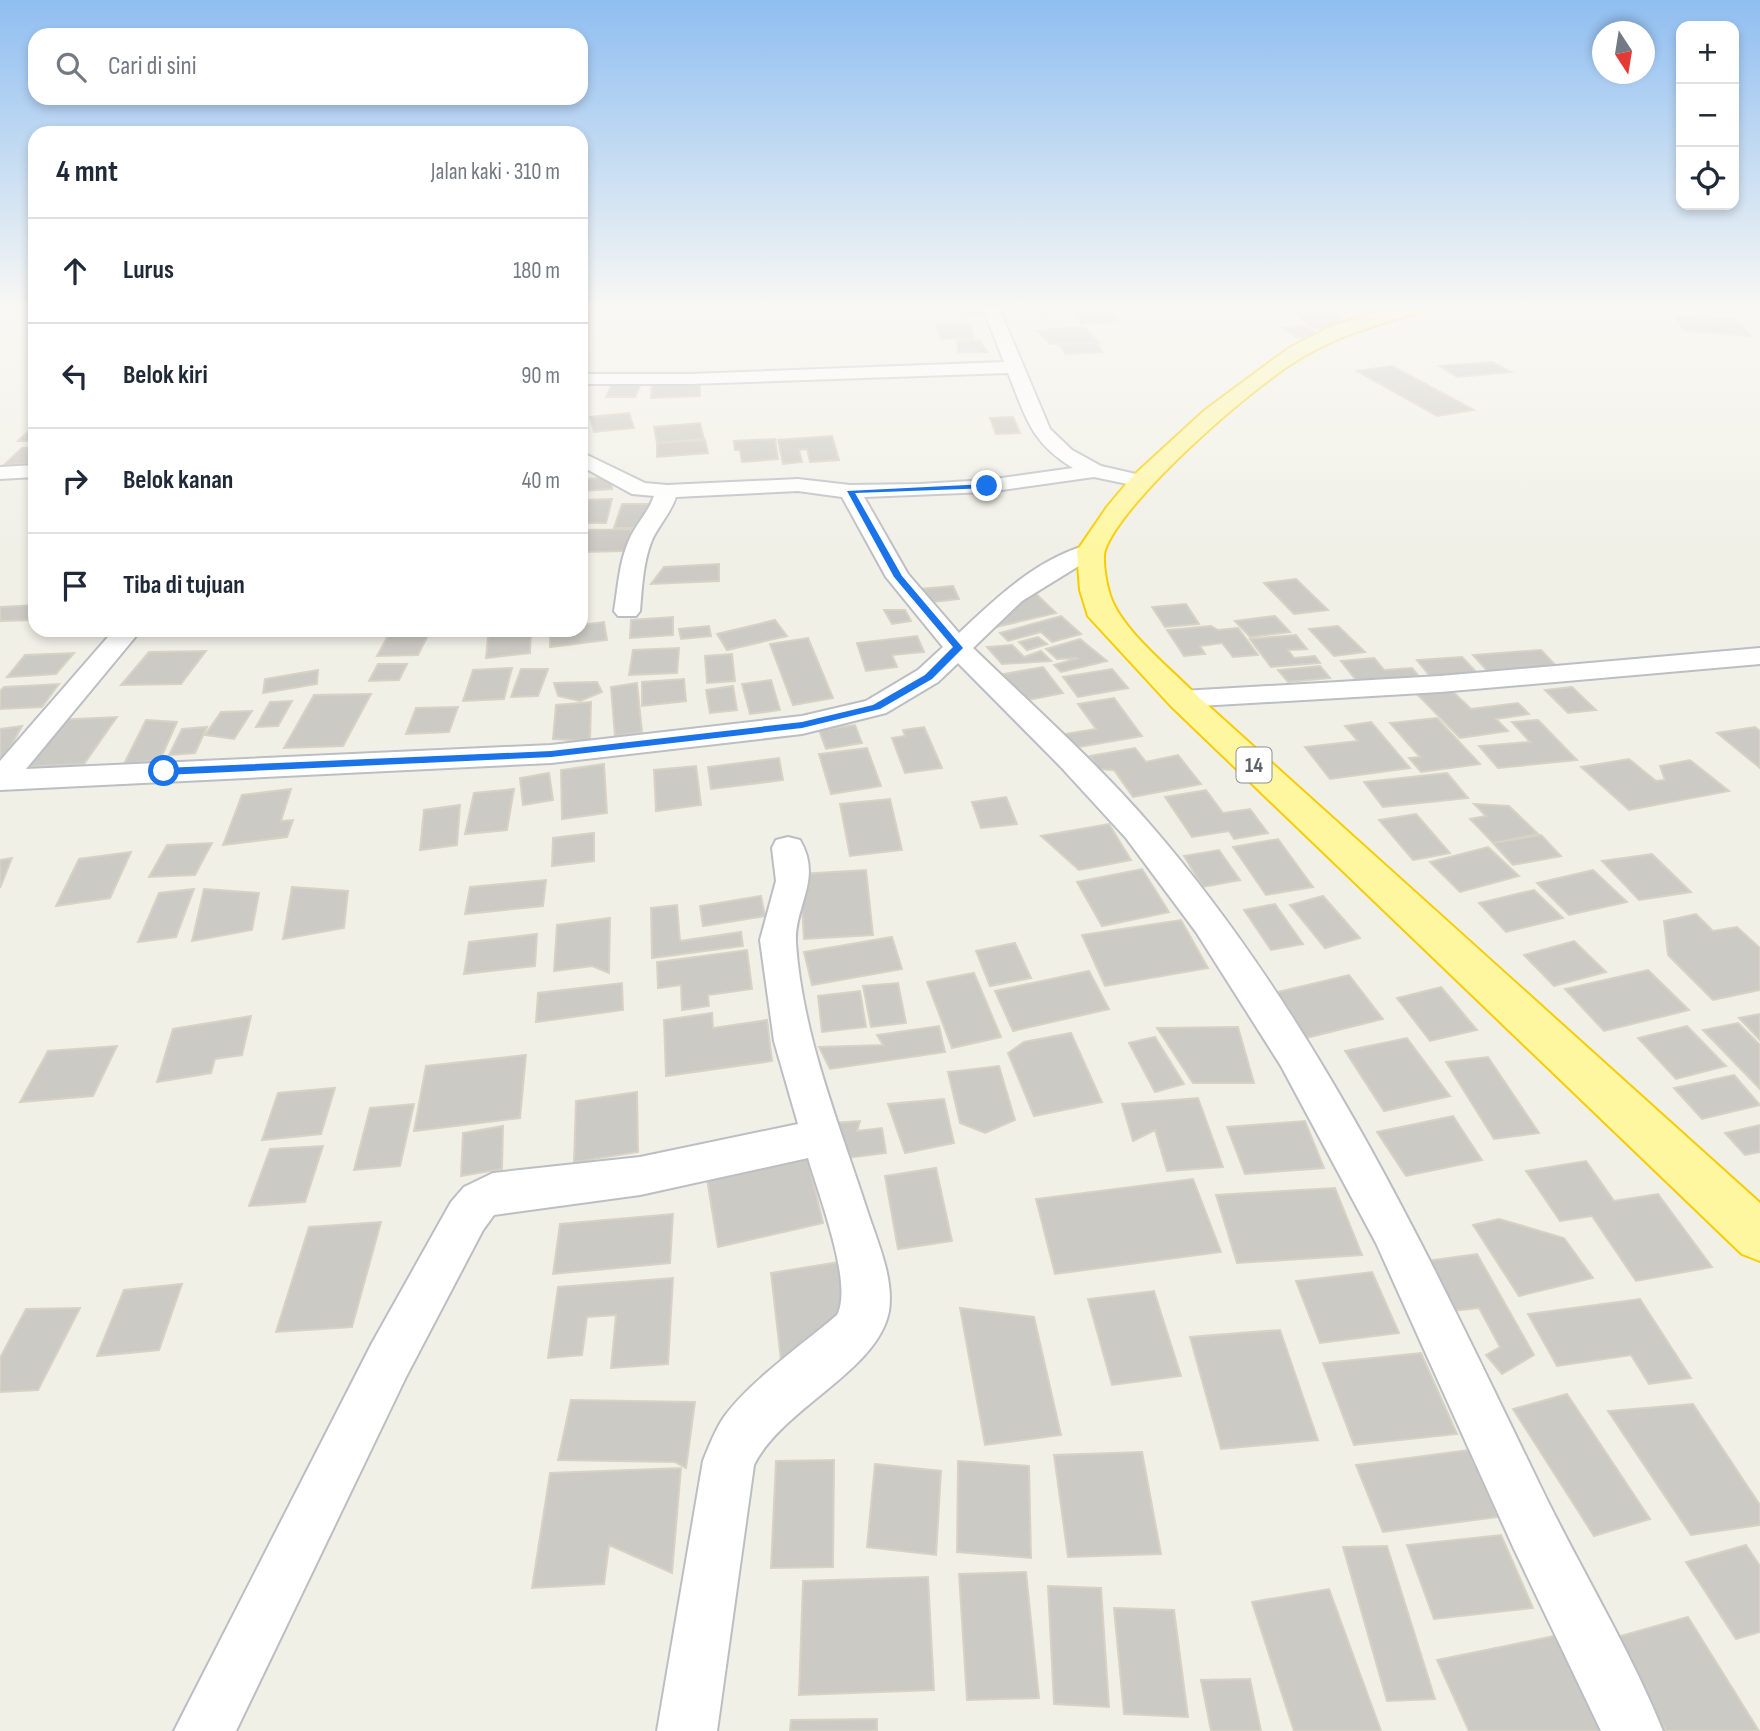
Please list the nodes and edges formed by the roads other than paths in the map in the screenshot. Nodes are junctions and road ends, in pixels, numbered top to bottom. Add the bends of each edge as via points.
1 (1024, 389) edge
2 (1248, 389) edge
3 (588, 462) edge
4 (28, 471) edge
5 (1094, 471) junction
6 (0, 473) edge
7 (1142, 481) junction
8 (667, 491) junction
9 (850, 491) junction
10 (1091, 551) junction
11 (628, 611) dead end
12 (122, 637) edge
13 (958, 648) junction
14 (1760, 656) edge
15 (1731, 659) junction
16 (1760, 683) edge
17 (1182, 699) junction
18 (0, 780) edge
19 (788, 848) dead end
20 (822, 1137) junction
21 (1760, 1237) edge
22 (204, 1731) edge
23 (687, 1731) edge
24 (1633, 1731) edge

1 - 5 street via 1041,431 1065,454
2 - 7 highway
3 - 8 street via 640,489
4 - 6 street
5 - 7 street
5 - 9 street via 987,486
7 - 10 highway
8 - 9 street via 798,485
8 - 11 street via 658,516 641,539
9 - 13 street via 898,577
10 - 13 street via 1051,570 1013,596
10 - 17 highway, 14 via 1094,590 1103,616
12 - 18 street
13 - 18 street via 928,677 876,707 802,725 551,754
13 - 24 street via 1137,830 1208,923 1295,1055 1392,1228
14 - 15 street
15 - 16 street
15 - 17 street via 1440,684
17 - 21 highway, 14
19 - 20 street via 793,881 779,930 779,950 793,1041
20 - 22 street via 640,1176 501,1191 479,1201 389,1360
20 - 23 street via 863,1268 865,1311 854,1332 764,1411 742,1436 729,1461

